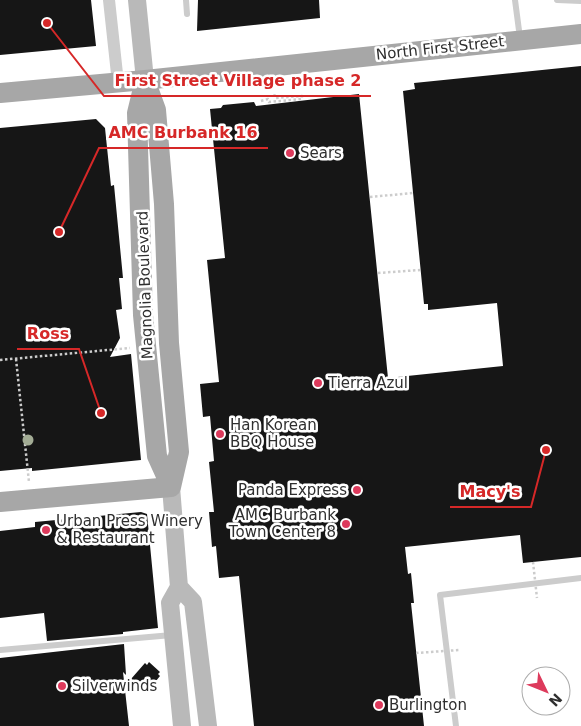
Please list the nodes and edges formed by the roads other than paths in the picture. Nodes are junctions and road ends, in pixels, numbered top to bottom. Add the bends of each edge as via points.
1 (109, 0) edge
2 (186, 0) edge
3 (515, 0) edge
4 (557, 0) edge
5 (581, 1) edge
6 (138, 5) edge
7 (188, 14) dead end
8 (581, 34) edge
9 (520, 40) junction
10 (145, 80) junction
11 (118, 83) junction
12 (0, 93) edge
13 (171, 487) junction
14 (0, 502) edge
15 (581, 578) edge
16 (179, 587) junction
17 (173, 635) junction
18 (0, 650) edge
19 (182, 726) edge
20 (208, 726) edge
21 (456, 726) edge

1 - 11 street
2 - 7 lane
3 - 9 lane
4 - 5 lane
6 - 10 main road, Magnolia Boulevard
8 - 9 main road, North First Street
9 - 10 main road, North First Street
10 - 11 main road, North First Street
10 - 13 main road, Magnolia Boulevard via 156,110 164,204 169,343 179,452
10 - 13 main road, Magnolia Boulevard via 138,116 143,315 157,456
11 - 12 main road, North First Street
13 - 14 main road
13 - 16 main road, Magnolia Boulevard
15 - 21 lane via 440,595
16 - 17 main road, Magnolia Boulevard via 170,603
16 - 20 main road via 193,602
17 - 18 lane
17 - 19 main road, Magnolia Boulevard

